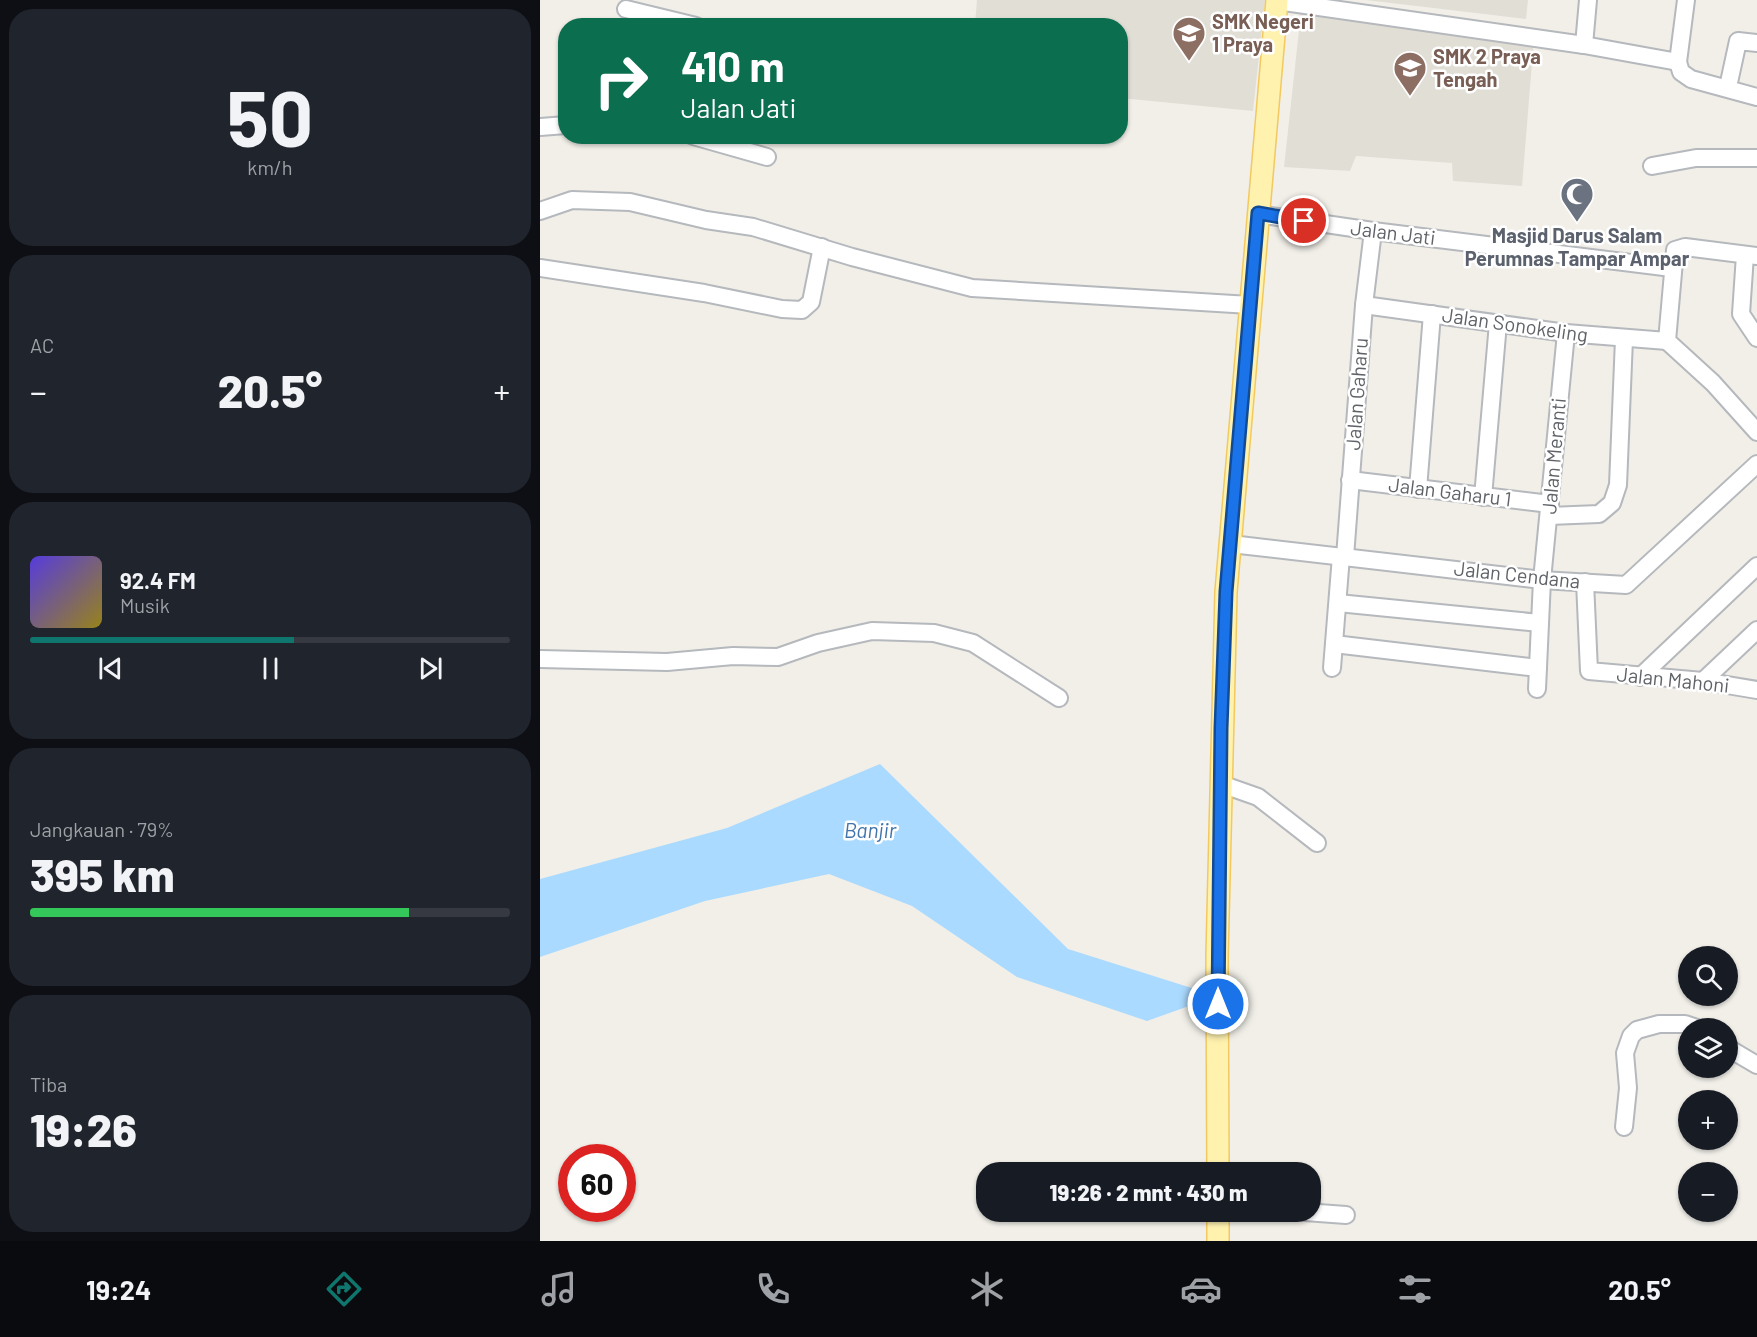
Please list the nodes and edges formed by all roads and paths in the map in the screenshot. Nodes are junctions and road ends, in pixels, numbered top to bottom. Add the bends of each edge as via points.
1 (1588, 0) edge
2 (1686, 0) edge
3 (1277, 1) edge
4 (626, 11) edge
5 (659, 18) edge
6 (1757, 43) edge
7 (1584, 45) junction
8 (1678, 62) junction
9 (1728, 87) junction
10 (1757, 97) edge
11 (558, 126) edge
12 (540, 127) edge
13 (722, 144) edge
14 (768, 157) dead end
15 (1757, 158) edge
16 (1652, 166) dead end
17 (540, 211) edge
18 (1258, 213) junction
19 (1373, 231) junction
20 (822, 247) junction
21 (1751, 255) edge
22 (540, 268) edge
23 (1672, 268) junction
24 (1364, 304) junction
25 (1250, 305) junction
26 (1432, 314) junction
27 (1498, 323) junction
28 (1566, 333) junction
29 (1757, 338) edge
30 (1624, 339) junction
31 (1667, 341) junction
32 (1757, 432) edge
33 (1757, 464) edge
34 (1350, 480) junction
35 (1418, 489) junction
36 (1483, 497) junction
37 (1549, 510) junction
38 (1231, 544) junction
39 (1343, 557) junction
40 (1757, 566) edge
41 (1542, 580) junction
42 (1585, 582) junction
43 (1338, 603) junction
44 (1540, 623) junction
45 (1757, 630) edge
46 (1334, 645) junction
47 (540, 659) edge
48 (1538, 668) junction
49 (1332, 669) dead end
50 (1640, 677) junction
51 (1703, 681) junction
52 (1537, 689) dead end
53 (1757, 690) edge
54 (1059, 698) dead end
55 (1221, 784) junction
56 (1317, 843) dead end
57 (1678, 1024) edge
58 (1738, 1054) edge
59 (1757, 1065) edge
60 (1624, 1127) dead end
61 (1218, 1162) edge
62 (1321, 1213) edge
63 (1346, 1215) dead end
64 (1218, 1222) edge
65 (1218, 1241) edge

1 - 7 street
2 - 8 street
3 - 7 street
3 - 18 main road
4 - 5 street
6 - 9 street via 1738,41
7 - 8 street
8 - 9 street via 1685,76
9 - 10 street
11 - 12 street
13 - 14 street
15 - 16 street via 1696,158
17 - 20 street via 572,200 618,201 753,226
18 - 19 street, Jalan Jati
18 - 25 main road
19 - 23 street, Jalan Jati
19 - 24 street, Jalan Gaharu
20 - 22 street via 811,302 802,310
20 - 25 street via 972,288
21 - 23 street via 1685,247 1674,252
21 - 29 street via 1741,314
23 - 31 street
24 - 26 street, Jalan Sonokeling
24 - 34 street, Jalan Gaharu
25 - 38 main road
26 - 27 street, Jalan Sonokeling
26 - 35 street
27 - 28 street, Jalan Sonokeling
27 - 36 street
28 - 30 street, Jalan Sonokeling
28 - 37 street, Jalan Meranti
30 - 31 street, Jalan Sonokeling
30 - 37 street, Jalan Gaharu 1 via 1618,485 1611,503 1599,514
31 - 32 street via 1713,383
33 - 42 street, Jalan Cendana via 1626,585
34 - 35 street, Jalan Gaharu 1
34 - 39 street, Jalan Gaharu
35 - 36 street, Jalan Gaharu 1
36 - 37 street, Jalan Gaharu 1
37 - 41 street, Jalan Meranti
38 - 39 street, Jalan Cendana
38 - 55 main road
39 - 41 street, Jalan Cendana
39 - 43 street, Jalan Gaharu
40 - 50 street
41 - 42 street, Jalan Cendana
41 - 44 street, Jalan Meranti
42 - 50 street, Jalan Mahoni via 1589,671
43 - 44 street
43 - 46 street, Jalan Gaharu
44 - 48 street, Jalan Meranti
45 - 51 street
46 - 48 street
46 - 49 street, Jalan Gaharu
47 - 54 street via 667,662 739,656 772,658 872,631 934,633 973,643
48 - 52 street, Jalan Meranti
50 - 51 street, Jalan Mahoni
51 - 53 street, Jalan Mahoni
55 - 56 street via 1258,797
55 - 61 main road
57 - 60 street via 1659,1024 1637,1030 1631,1036 1625,1053 1628,1088
58 - 59 street
62 - 63 street
64 - 65 main road

